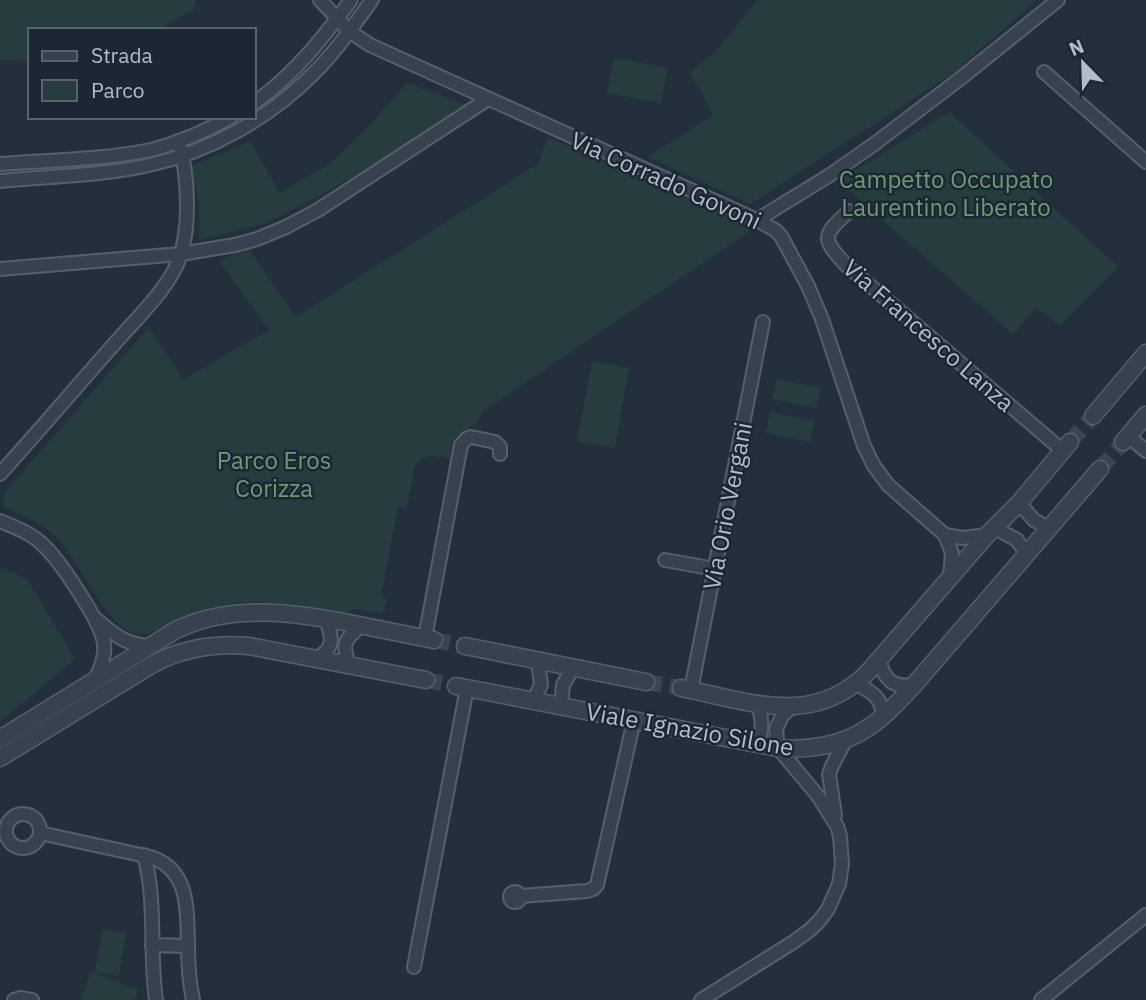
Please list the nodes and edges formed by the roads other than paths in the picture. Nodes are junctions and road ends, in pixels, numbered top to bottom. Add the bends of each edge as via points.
1 (320, 0) edge
2 (351, 0) edge
3 (372, 0) edge
4 (1059, 0) edge
5 (338, 18) junction
6 (349, 32) junction
7 (1044, 72) dead end
8 (488, 99) junction
9 (256, 101) edge
10 (227, 119) edge
11 (178, 141) junction
12 (182, 156) junction
13 (1146, 162) edge
14 (0, 164) edge
15 (0, 181) edge
16 (849, 211) dead end
17 (757, 220) junction
18 (181, 254) junction
19 (0, 269) edge
20 (763, 322) dead end
21 (1144, 358) edge
22 (1146, 415) edge
23 (1093, 416) tunnel mouth
24 (1125, 439) joint
25 (1067, 446) joint
26 (1146, 451) edge
27 (499, 454) dead end
28 (1100, 469) tunnel mouth
29 (0, 474) edge
30 (1018, 502) junction
31 (0, 521) edge
32 (1048, 528) junction
33 (991, 532) junction
34 (945, 535) junction
35 (1026, 553) junction
36 (665, 560) dead end
37 (715, 569) junction
38 (950, 578) junction
39 (94, 617) junction
40 (326, 619) junction
41 (361, 626) junction
42 (429, 639) joint
43 (152, 646) junction
44 (465, 646) tunnel mouth
45 (316, 659) junction
46 (879, 660) junction
47 (538, 661) junction
48 (350, 666) junction
49 (573, 667) junction
50 (95, 680) junction
51 (426, 680) tunnel mouth
52 (646, 682) tunnel mouth
53 (856, 684) junction
54 (914, 685) junction
55 (462, 687) joint
56 (686, 689) joint
57 (533, 701) junction
58 (757, 703) junction
59 (561, 706) junction
60 (791, 707) junction
61 (883, 717) junction
62 (634, 720) junction
63 (0, 739) edge
64 (846, 739) junction
65 (755, 744) junction
66 (778, 748) junction
67 (0, 758) edge
68 (837, 826) junction
69 (40, 833) dead end
70 (144, 855) junction
71 (520, 896) dead end
72 (1146, 915) edge
73 (152, 945) junction
74 (188, 946) junction
75 (414, 967) dead end
76 (14, 1000) edge
77 (32, 1000) edge
78 (156, 1000) edge
79 (193, 1000) edge
80 (701, 1000) edge
81 (1041, 1000) edge

1 - 5 street
2 - 5 street
3 - 6 street
4 - 17 street via 873,145
5 - 6 street
5 - 9 street via 299,65
6 - 8 street, Via Corrado Govoni
6 - 12 street via 313,74 263,115
7 - 13 street
8 - 17 street, Via Corrado Govoni
8 - 18 street via 286,227 235,246
10 - 11 street
11 - 12 street
11 - 14 street via 124,154
12 - 15 street via 127,169
12 - 18 street via 186,211
16 - 25 street, Via Francesco Lanza via 829,231 832,251
17 - 34 street, Via Corrado Govoni via 781,236 808,286 874,466 894,491
18 - 19 street
18 - 29 street via 152,300
20 - 37 street, Via Orio Vergani
21 - 23 street
22 - 24 street
24 - 26 street
25 - 30 street, Viale Ignazio Silone
27 - 42 street via 497,443 468,438 461,445
28 - 32 street, Viale Ignazio Silone
30 - 32 street
30 - 33 street, Viale Ignazio Silone
31 - 39 street via 42,544
32 - 35 street, Viale Ignazio Silone
33 - 34 street via 962,538
33 - 35 street via 1017,540
33 - 38 street, Viale Ignazio Silone
34 - 38 street via 952,553
35 - 54 street, Viale Ignazio Silone
36 - 37 street
37 - 56 street, Via Orio Vergani
38 - 46 street, Viale Ignazio Silone
39 - 43 street via 123,641
39 - 50 street via 104,644
40 - 41 street
40 - 43 street via 271,612 228,615 182,627
40 - 45 street via 330,646
41 - 42 street
41 - 48 street via 345,644
43 - 50 street
44 - 47 street, Viale Ignazio Silone
45 - 48 street
45 - 67 street via 237,645 182,652 145,668
46 - 53 street, Viale Ignazio Silone
46 - 54 street via 891,682
47 - 49 street, Viale Ignazio Silone
47 - 57 street via 541,685
48 - 51 street
49 - 52 street, Viale Ignazio Silone
49 - 59 street via 563,685
50 - 63 street
53 - 60 street, Viale Ignazio Silone via 824,702
53 - 61 street via 877,697
54 - 61 street, Viale Ignazio Silone
55 - 57 street, Viale Ignazio Silone
55 - 75 street
56 - 58 street, Viale Ignazio Silone
57 - 59 street, Viale Ignazio Silone
58 - 60 street, Viale Ignazio Silone
58 - 65 street via 762,729
59 - 62 street, Viale Ignazio Silone
60 - 66 street via 776,729
61 - 64 street, Viale Ignazio Silone
62 - 65 street, Viale Ignazio Silone
62 - 71 street via 597,884 587,891
64 - 66 street, Viale Ignazio Silone via 809,748
64 - 68 street via 830,774
65 - 66 street, Viale Ignazio Silone
66 - 68 street via 822,800
68 - 80 street via 842,874 820,920
69 - 70 street
70 - 73 street via 151,892
70 - 74 street via 168,865 180,883
72 - 81 street
73 - 74 street
73 - 78 street
74 - 79 street
76 - 77 street

